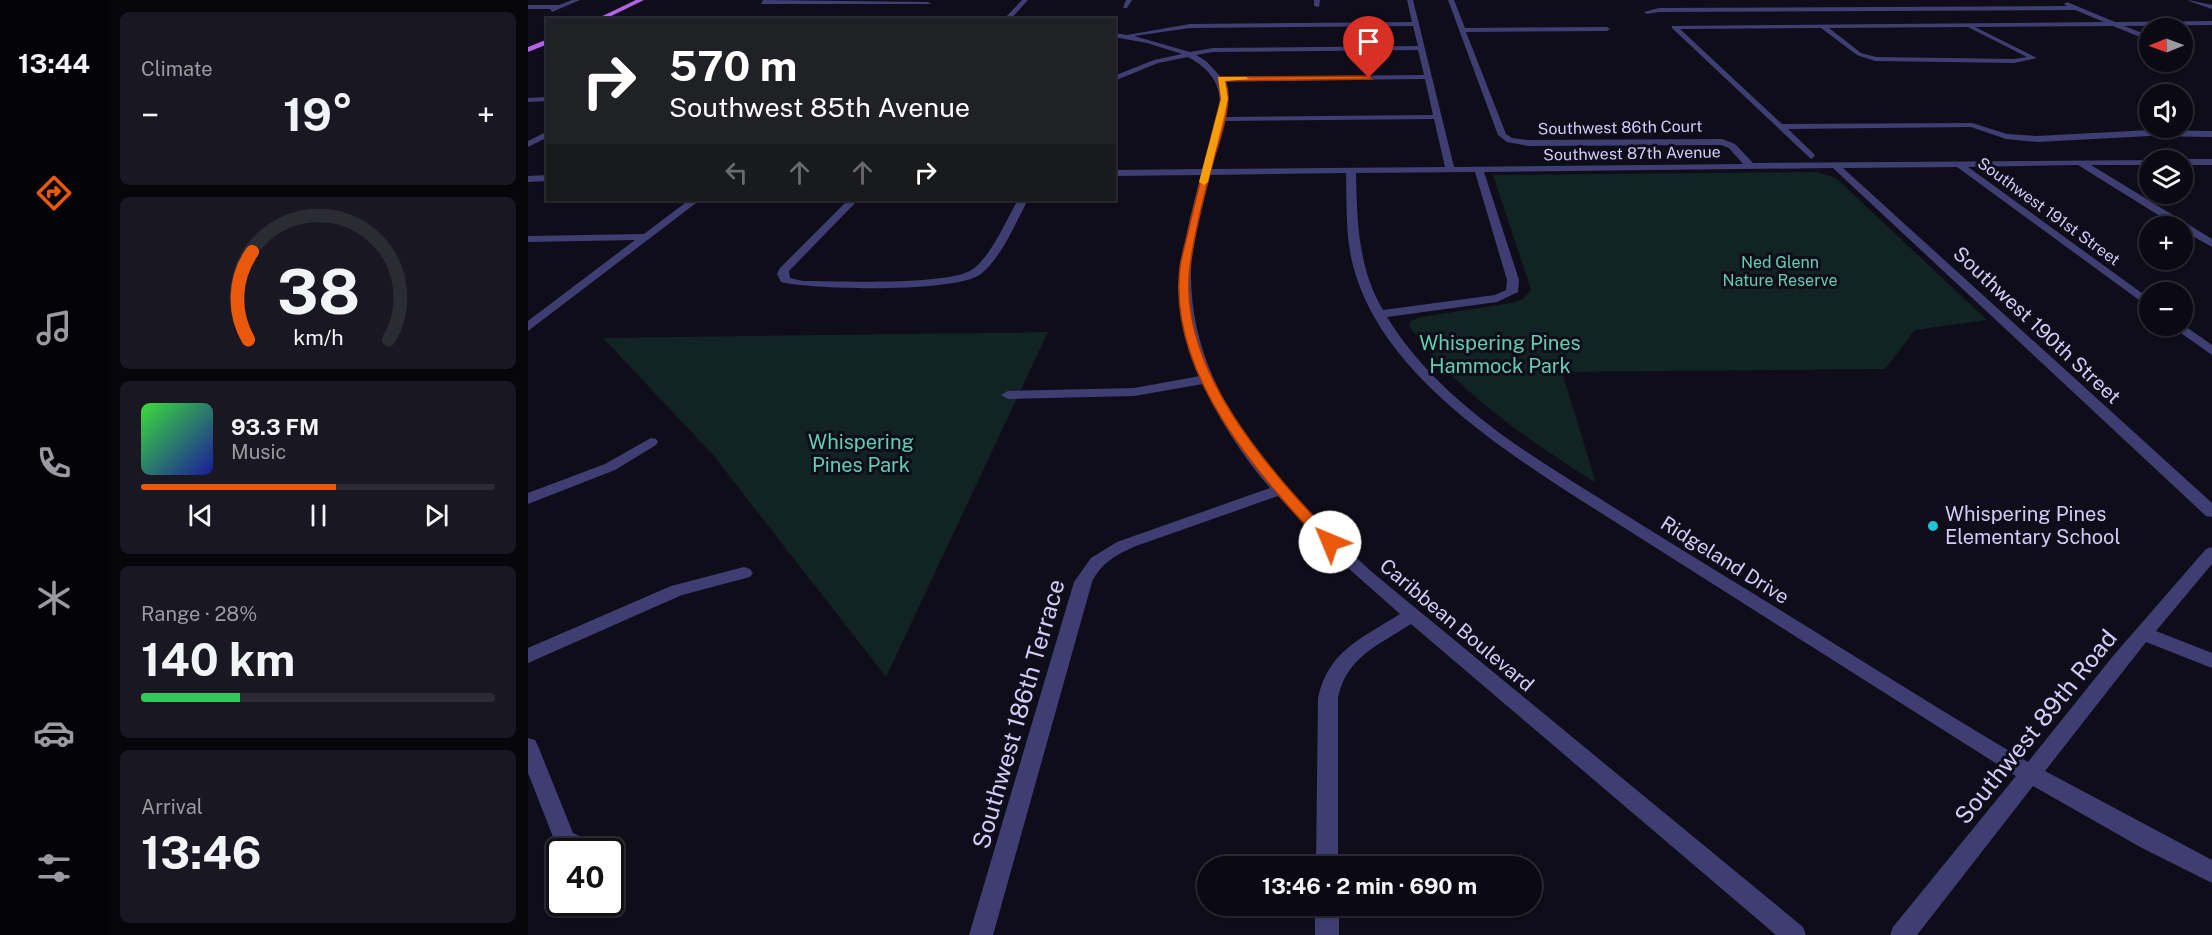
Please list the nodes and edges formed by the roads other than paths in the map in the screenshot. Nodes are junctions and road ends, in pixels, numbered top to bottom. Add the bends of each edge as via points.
1 (577, 0) edge
2 (641, 0) edge
3 (859, 0) edge
4 (1025, 0) edge
5 (1129, 0) edge
6 (1410, 0) edge
7 (1451, 0) edge
8 (2191, 0) edge
9 (766, 2) edge
10 (2061, 2) dead end
11 (853, 4) junction
12 (928, 4) dead end
13 (528, 7) edge
14 (560, 7) junction
15 (1125, 7) dead end
16 (2212, 7) edge
17 (2074, 8) junction
18 (548, 12) dead end
19 (1647, 12) dead end
20 (601, 18) edge
21 (1008, 18) edge
22 (2212, 23) edge
23 (1415, 24) junction
24 (2114, 24) junction
25 (1968, 25) junction
26 (1822, 26) junction
27 (1607, 29) dead end
28 (1462, 30) junction
29 (2139, 34) edge
30 (1116, 35) edge
31 (1125, 36) junction
32 (546, 42) edge
33 (1421, 48) junction
34 (528, 50) edge
35 (1187, 54) junction
36 (1428, 77) junction
37 (1116, 78) edge
38 (1220, 79) junction
39 (528, 99) edge
40 (546, 99) edge
41 (1438, 117) junction
42 (1220, 119) junction
43 (1780, 127) junction
44 (546, 134) edge
45 (2212, 134) edge
46 (528, 144) edge
47 (1810, 156) dead end
48 (2139, 162) edge
49 (2207, 162) edge
50 (2080, 163) junction
51 (1959, 164) junction
52 (1750, 166) junction
53 (1836, 166) junction
54 (2212, 167) edge
55 (1479, 169) junction
56 (1450, 170) junction
57 (1351, 171) junction
58 (1206, 172) junction
59 (1116, 173) edge
60 (546, 178) edge
61 (528, 179) edge
62 (694, 201) edge
63 (852, 201) edge
64 (1022, 201) edge
65 (646, 237) junction
66 (528, 239) edge
67 (2212, 244) edge
68 (2139, 297) edge
69 (528, 312) edge
70 (547, 312) junction
71 (1380, 314) junction
72 (528, 327) edge
73 (2191, 336) edge
74 (2212, 351) edge
75 (1206, 379) junction
76 (1008, 395) dead end
77 (651, 442) dead end
78 (1280, 490) junction
79 (528, 499) edge
80 (2212, 512) edge
81 (2212, 553) edge
82 (744, 573) dead end
83 (1412, 615) junction
84 (2144, 634) junction
85 (528, 656) edge
86 (2212, 662) edge
87 (528, 746) edge
88 (2031, 775) junction
89 (533, 776) edge
90 (564, 838) edge
91 (1327, 856) edge
92 (2212, 872) edge
93 (1327, 916) edge
94 (981, 935) edge
95 (1327, 935) edge
96 (1794, 935) edge
97 (1902, 935) edge

1 - 14 street
2 - 20 main road
3 - 11 street
4 - 21 street
5 - 15 street
6 - 23 street
7 - 28 street
8 - 16 street
9 - 11 street
10 - 17 street
11 - 12 street
13 - 14 street
14 - 18 street
17 - 19 street
17 - 24 street
22 - 24 street
23 - 31 street via 1196,25
23 - 33 street
24 - 25 street
24 - 29 street
25 - 26 street
25 - 26 street via 2034,58 1902,62 1865,57
26 - 43 street via 1674,27
27 - 28 street
28 - 52 street, Southwest 86th Court via 1502,135 1514,141 1725,142
30 - 31 street
31 - 35 street
32 - 34 main road
33 - 35 street
33 - 36 street
35 - 37 street via 1151,63
35 - 38 street via 1207,65
36 - 38 street
36 - 41 street
38 - 42 street, Caribbean Boulevard via 1225,96
39 - 40 street
41 - 42 street
41 - 56 street
42 - 58 street, Caribbean Boulevard
43 - 45 street via 1972,124 2006,136 2037,139
43 - 47 street
44 - 46 street
48 - 50 street, Southwest 87th Avenue
49 - 54 street
50 - 51 street, Southwest 87th Avenue
50 - 67 street
51 - 53 street, Southwest 87th Avenue
51 - 68 street, Southwest 191st Street
52 - 53 street, Southwest 87th Avenue
52 - 55 street, Southwest 87th Avenue
53 - 80 street, Southwest 190th Street
55 - 56 street, Southwest 87th Avenue
55 - 71 street via 1513,280 1512,292 1497,298
56 - 57 street, Southwest 87th Avenue
57 - 58 street, Southwest 87th Avenue
57 - 71 street, Ridgeland Drive via 1355,258
58 - 59 street, Southwest 87th Avenue
58 - 75 street, Caribbean Boulevard via 1186,260 1185,285 1190,327
60 - 61 street
62 - 65 street
63 - 64 street via 784,270 785,280 803,284 940,282 966,278 981,268
65 - 66 street
65 - 70 street
69 - 70 street
70 - 72 street
71 - 88 street, Ridgeland Drive via 1424,371 1505,444
73 - 74 street
75 - 76 street via 1134,392
75 - 78 street, Caribbean Boulevard via 1235,429
77 - 79 street via 610,467
78 - 83 street, Caribbean Boulevard via 1346,558
78 - 94 street, Southwest 186th Terrace via 1130,542 1092,565 1083,582
81 - 84 street, Southwest 89th Road
82 - 85 street via 677,590
83 - 91 street via 1350,655 1331,683 1327,719
83 - 96 street, Caribbean Boulevard
84 - 86 street
84 - 88 street, Southwest 89th Road
87 - 89 street
88 - 92 street, Ridgeland Drive
88 - 97 street, Southwest 89th Road
89 - 90 street
93 - 95 street

